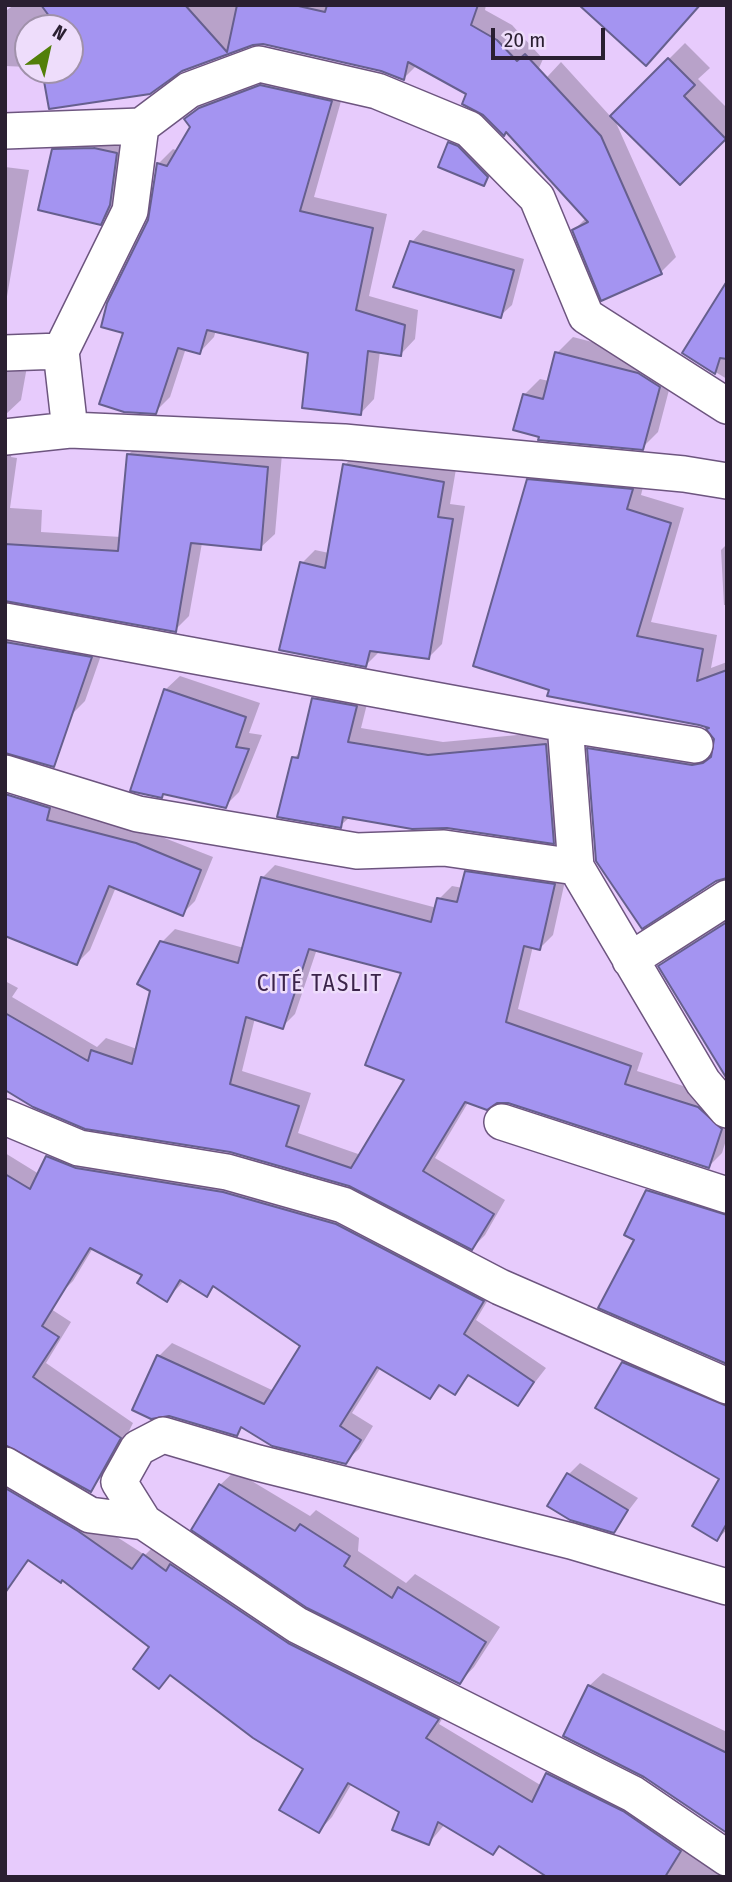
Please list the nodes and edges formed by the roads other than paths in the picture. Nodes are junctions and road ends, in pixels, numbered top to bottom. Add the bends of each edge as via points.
1 (141, 126) junction
2 (5, 131) edge
3 (61, 351) junction
4 (5, 353) edge
5 (727, 406) edge
6 (70, 430) junction
7 (5, 437) edge
8 (727, 481) edge
9 (5, 621) edge
10 (565, 724) junction
11 (695, 745) dead end
12 (5, 773) edge
13 (576, 867) junction
14 (727, 898) edge
15 (630, 960) junction
16 (727, 1110) edge
17 (5, 1117) edge
18 (502, 1122) dead end
19 (727, 1195) edge
20 (727, 1386) edge
21 (5, 1465) edge
22 (144, 1522) junction
23 (727, 1587) edge
24 (727, 1858) edge

1 - 2 street
1 - 3 street via 130,211
1 - 5 street via 189,90 259,64 377,92 469,129 537,198 586,316
3 - 4 street
3 - 6 street
6 - 7 street
6 - 8 street via 344,442
9 - 10 street
10 - 11 street
10 - 13 street
12 - 13 street via 138,814 357,851 444,848
13 - 15 street
14 - 15 street
15 - 16 street via 703,1082
17 - 20 street via 79,1148 227,1172 343,1205 500,1287
18 - 19 street
21 - 22 street via 90,1515
22 - 23 street via 119,1482 138,1448 163,1435
22 - 24 street via 297,1625 633,1794

